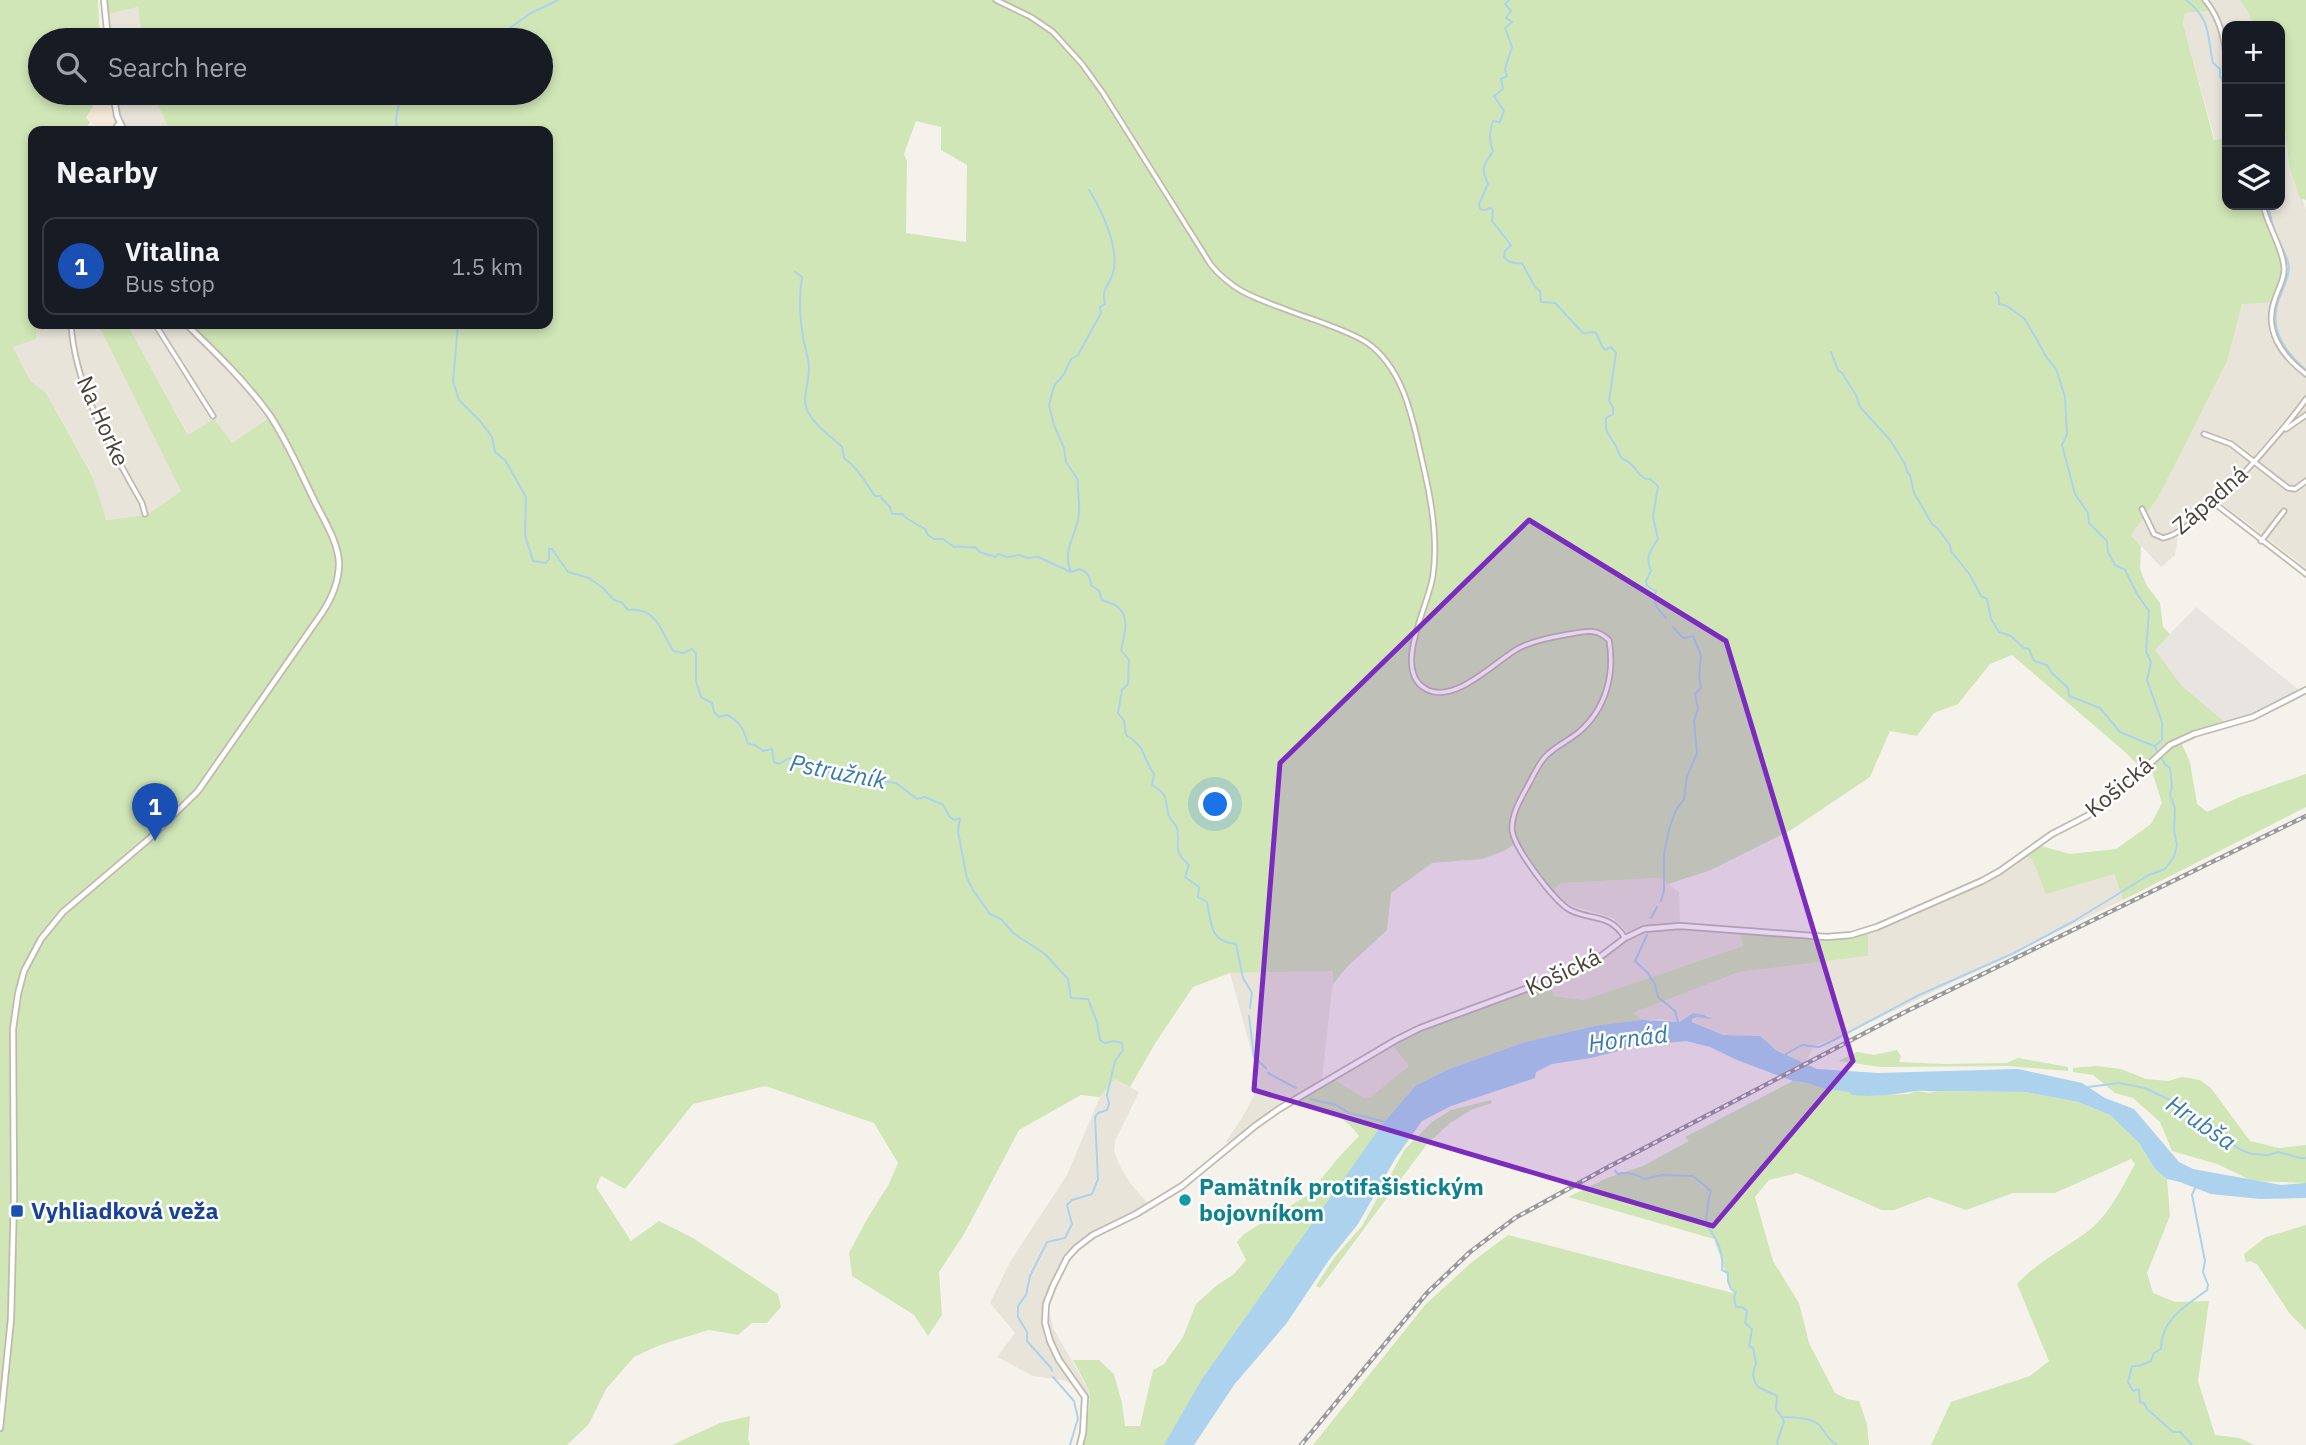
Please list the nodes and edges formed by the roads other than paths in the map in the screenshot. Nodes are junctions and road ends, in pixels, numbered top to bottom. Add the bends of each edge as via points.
1 (104, 0) edge
2 (996, 0) edge
3 (2205, 0) edge
4 (107, 28) edge
5 (2222, 36) edge
6 (115, 105) edge
7 (119, 122) junction
8 (116, 126) edge
9 (121, 126) edge
10 (2264, 210) edge
11 (72, 329) edge
12 (158, 329) edge
13 (191, 329) edge
14 (2306, 374) edge
15 (2306, 399) edge
16 (2306, 415) edge
17 (214, 416) dead end
18 (2282, 432) junction
19 (2204, 434) dead end
20 (2253, 462) junction
21 (2306, 481) edge
22 (2214, 503) junction
23 (2142, 509) dead end
24 (2284, 511) dead end
25 (145, 514) dead end
26 (2261, 541) junction
27 (2306, 574) edge
28 (2306, 690) edge
29 (1625, 938) junction
30 (0, 1428) edge
31 (1080, 1445) edge

1 - 4 street
2 - 29 street via 1031,16 1082,64 1223,279 1237,290 1364,341 1392,369 1409,412 1433,513 1434,574 1411,653 1416,678 1425,688 1439,693 1454,690 1517,649 1549,638 1591,630 1609,640 1612,671 1605,696 1581,731 1544,758 1512,823 1513,836 1531,867 1568,908 1612,923
3 - 5 street via 2216,13
6 - 7 street
7 - 8 street
7 - 9 street
10 - 14 street via 2284,267 2271,326 2281,350
11 - 25 street, Na Horke via 92,404
12 - 17 street
13 - 30 street via 243,381 270,416 331,534 338,574 323,613 198,791 63,912 24,971 13,1029 11,1319
15 - 18 street, Západná
16 - 18 street, Západná
18 - 20 street, Západná
19 - 20 street via 2231,444
20 - 21 street via 2288,488
20 - 22 street, Západná
22 - 23 street, Západná via 2177,533 2163,538 2154,534
22 - 26 street
24 - 26 street
26 - 27 street
28 - 29 street, Košická via 2253,717 2169,745 2109,801 2000,871 1877,927 1827,937 1680,926 1644,929
29 - 31 street, Košická via 1588,966 1396,1040 1255,1126 1182,1186 1076,1248 1061,1268 1046,1304 1045,1324 1059,1360 1086,1396

